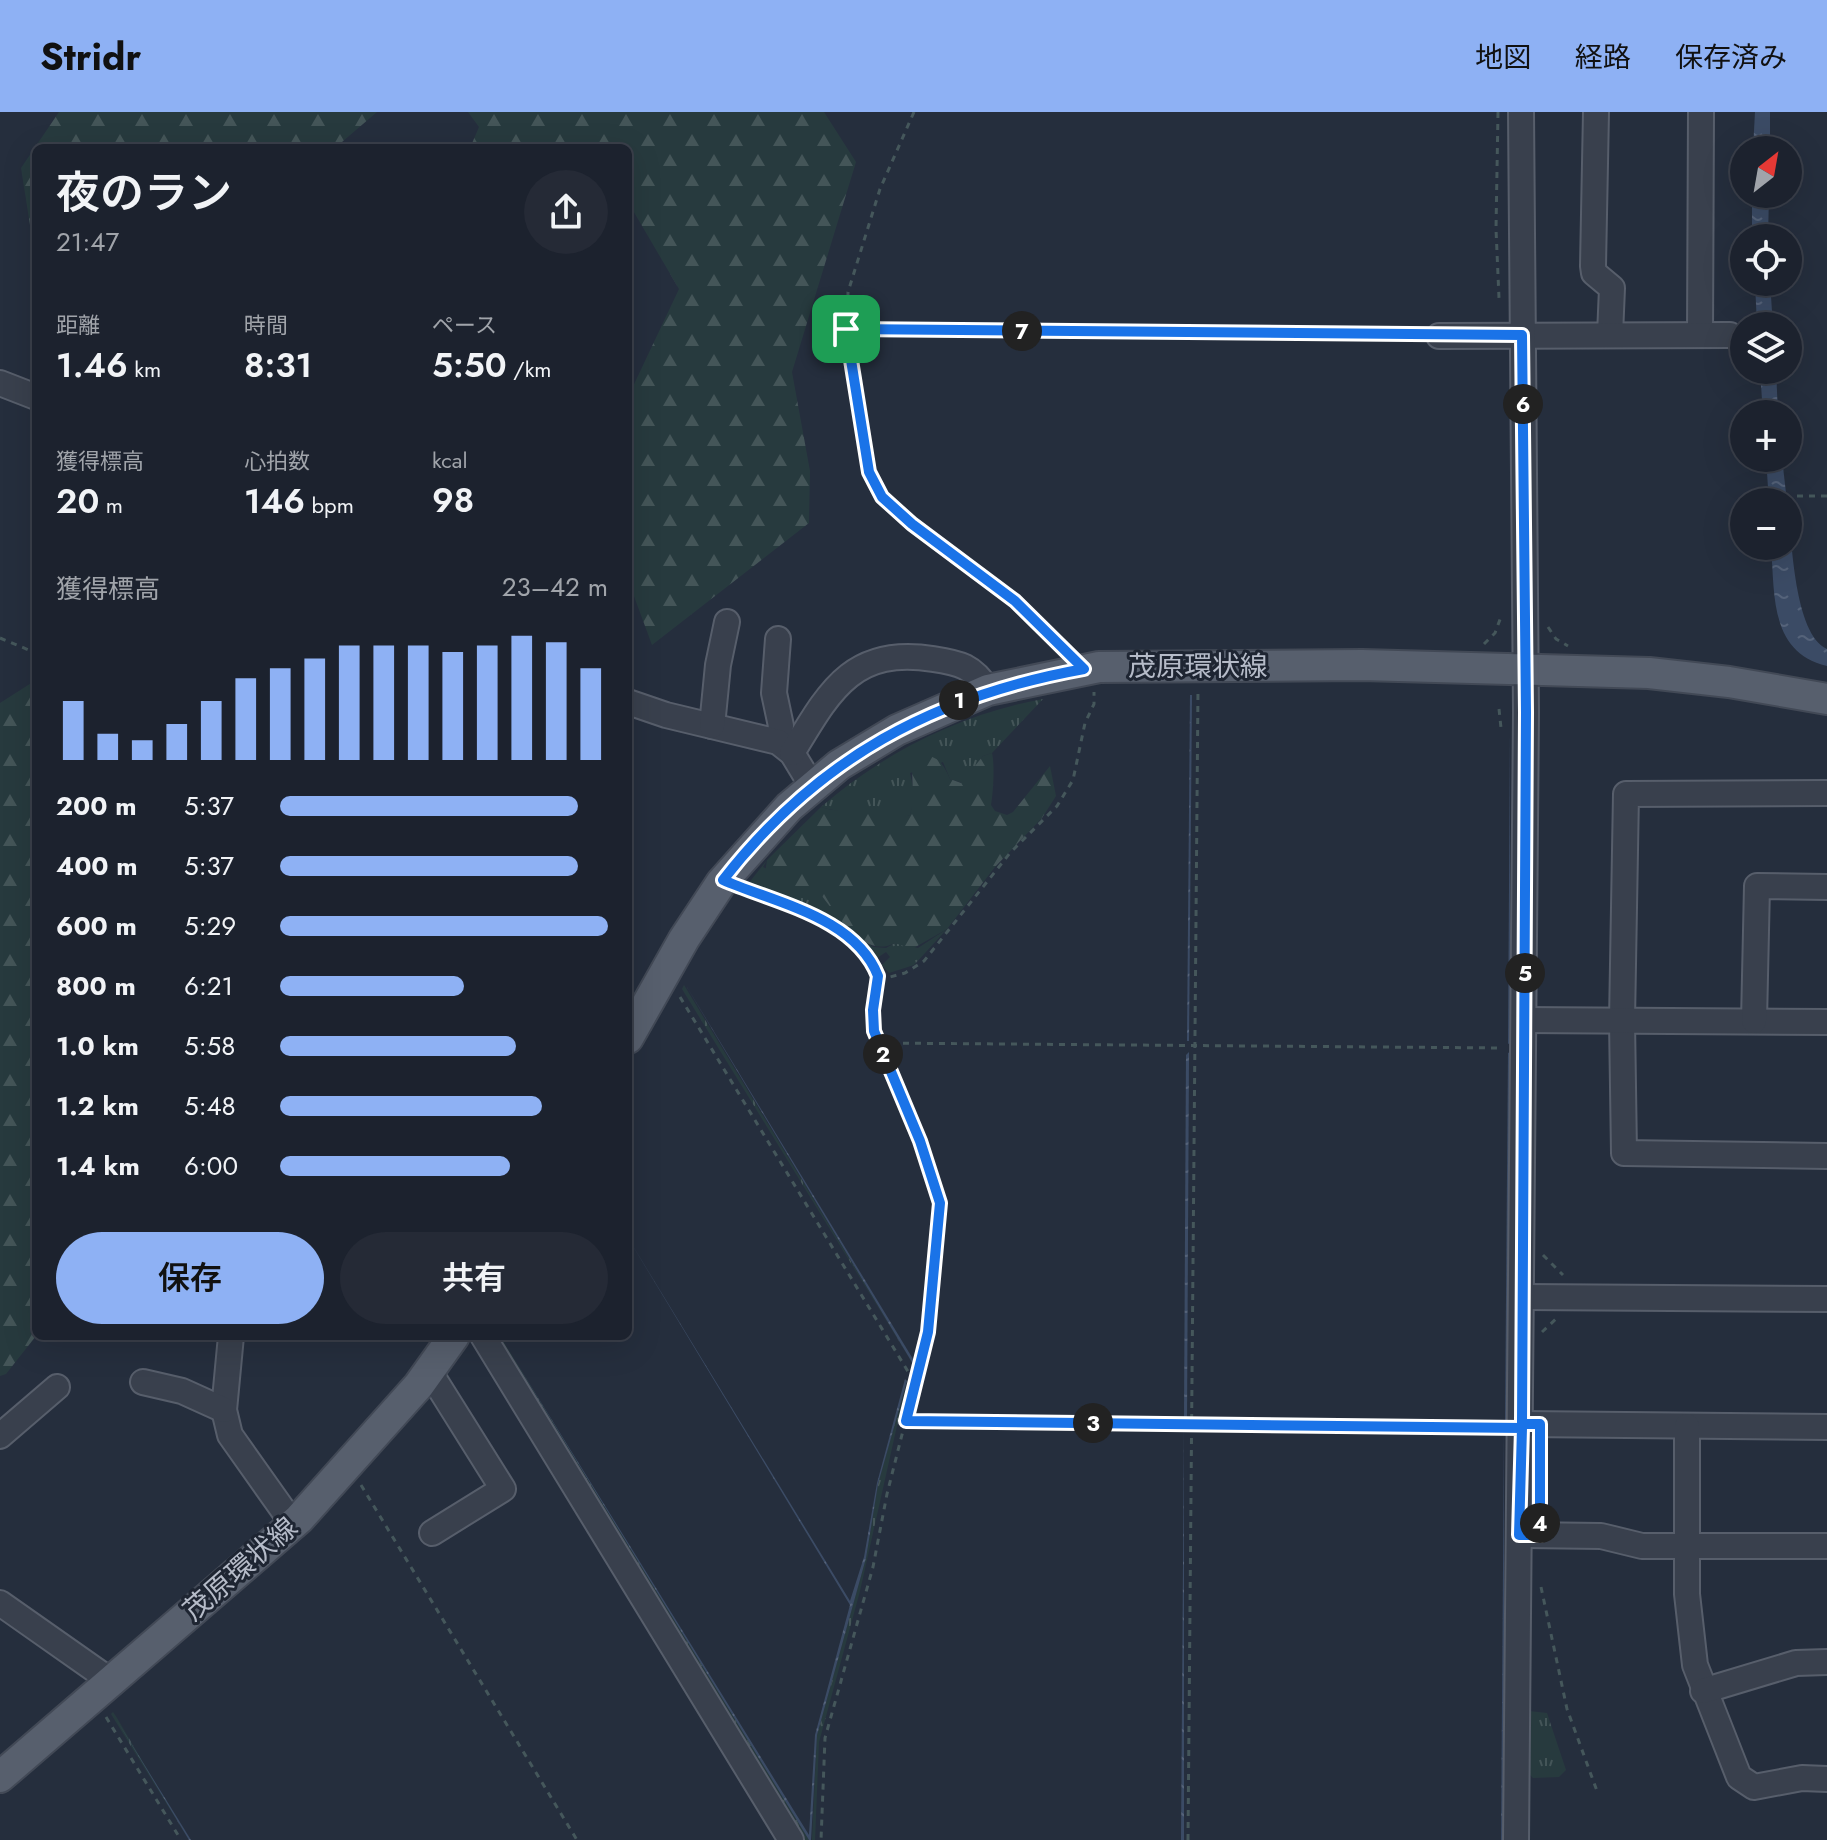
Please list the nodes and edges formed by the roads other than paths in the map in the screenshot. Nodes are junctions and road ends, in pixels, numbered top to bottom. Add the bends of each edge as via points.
1 (1521, 112) edge
2 (1596, 112) edge
3 (1701, 112) edge
4 (1610, 335) junction
5 (1700, 335) junction
6 (1730, 335) dead end
7 (1439, 336) road end
8 (1512, 336) junction
9 (0, 383) edge
10 (32, 395) edge
11 (727, 622) dead end
12 (778, 639) dead end
13 (1525, 671) junction
14 (988, 690) junction
15 (632, 691) edge
16 (1827, 699) edge
17 (632, 703) edge
18 (666, 715) junction
19 (712, 726) junction
20 (785, 747) junction
21 (812, 786) junction
22 (1827, 793) edge
23 (1827, 887) edge
24 (1524, 1020) junction
25 (1622, 1021) junction
26 (1754, 1021) junction
27 (1827, 1022) edge
28 (632, 1031) edge
29 (1827, 1156) edge
30 (1522, 1297) junction
31 (1827, 1299) edge
32 (231, 1340) edge
33 (451, 1340) edge
34 (485, 1340) edge
35 (429, 1371) junction
36 (143, 1382) dead end
37 (57, 1387) dead end
38 (224, 1410) junction
39 (1522, 1426) junction
40 (1687, 1426) junction
41 (1827, 1427) edge
42 (0, 1436) edge
43 (0, 1443) edge
44 (0, 1457) edge
45 (293, 1524) junction
46 (432, 1533) dead end
47 (1519, 1535) junction
48 (1687, 1545) junction
49 (1827, 1546) edge
50 (0, 1603) edge
51 (1827, 1662) edge
52 (103, 1688) junction
53 (1703, 1691) junction
54 (0, 1777) edge
55 (1827, 1779) edge
56 (791, 1840) edge
57 (1516, 1840) edge

1 - 8 street
2 - 4 street via 1593,266 1612,288
3 - 5 street
4 - 5 street
4 - 8 street
5 - 6 street
7 - 8 street
8 - 13 street
9 - 10 street
11 - 19 street
12 - 20 street via 774,693
13 - 14 main road, 茂原環状線 via 1197,665 1088,669
13 - 16 main road, 茂原環状線 via 1649,673
13 - 24 street
14 - 20 street via 963,663 911,656 878,659 834,687
14 - 21 main road, 茂原環状線 via 897,730
15 - 18 street
17 - 18 street
18 - 19 street
19 - 20 street
20 - 21 street
21 - 28 main road, 茂原環状線 via 723,880
22 - 25 street via 1626,794
23 - 26 street via 1757,886
24 - 25 street
24 - 30 street
25 - 26 street
25 - 29 street via 1624,1153
26 - 27 street
30 - 31 street
30 - 39 street
32 - 38 street
33 - 35 main road, 茂原環状線
34 - 56 street
35 - 45 main road, 茂原環状線
35 - 46 street via 503,1489
36 - 38 street via 182,1391
37 - 42 street
38 - 45 street via 230,1435
39 - 40 street
39 - 47 street
40 - 41 street
40 - 48 street
43 - 44 street
45 - 52 main road, 茂原環状線
47 - 48 street
47 - 57 street
48 - 49 street
48 - 53 street via 1690,1633
50 - 52 street
51 - 53 street via 1796,1663
52 - 54 main road, 茂原環状線
53 - 55 street via 1746,1784

